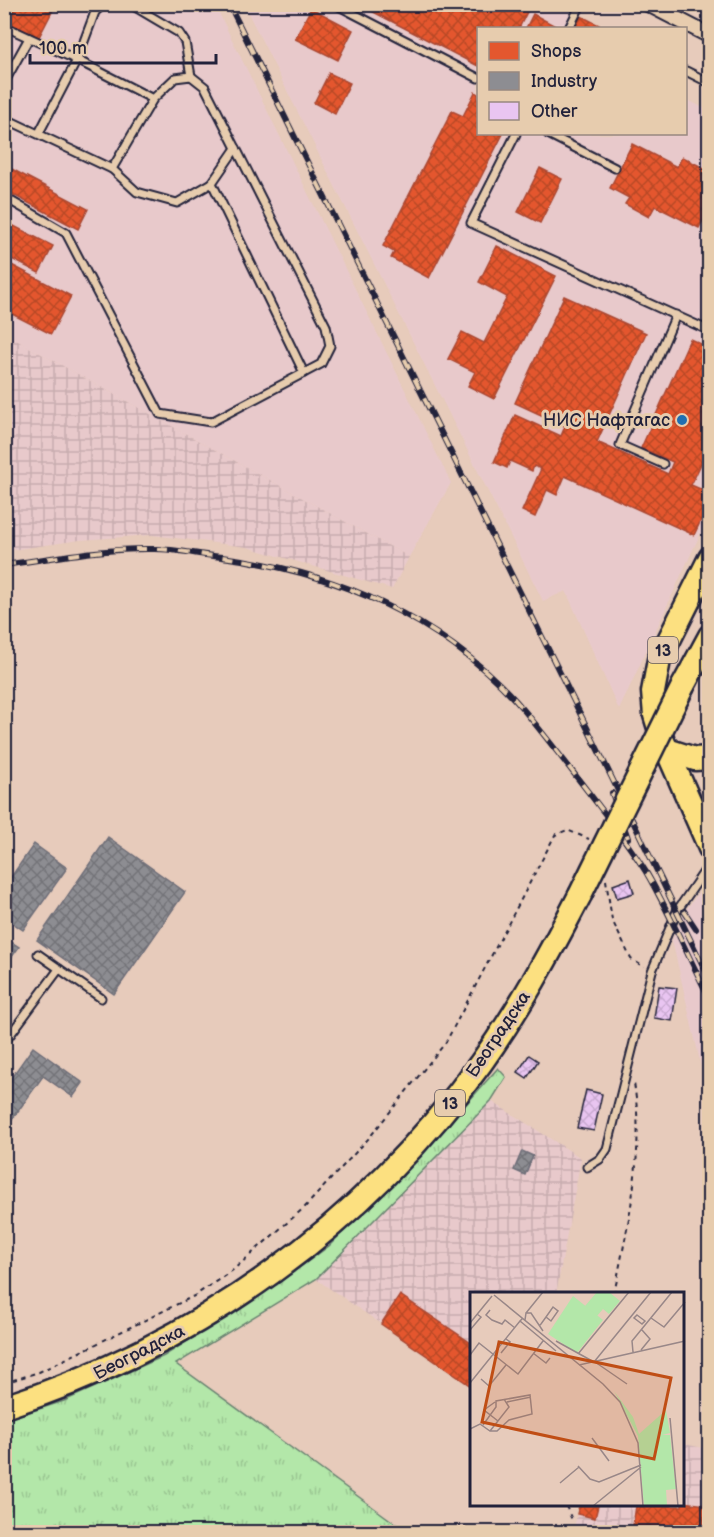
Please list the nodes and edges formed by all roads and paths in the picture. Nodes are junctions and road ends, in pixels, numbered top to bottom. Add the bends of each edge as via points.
1 (104, 4) edge
2 (130, 4) edge
3 (335, 4) edge
4 (581, 4) edge
5 (648, 4) edge
6 (4, 26) edge
7 (570, 27) edge
8 (710, 36) edge
9 (29, 38) junction
10 (77, 60) junction
11 (687, 72) edge
12 (191, 76) junction
13 (477, 77) edge
14 (4, 83) edge
15 (710, 83) edge
16 (153, 99) junction
17 (4, 118) edge
18 (39, 133) junction
19 (515, 135) edge
20 (550, 135) edge
21 (236, 148) junction
22 (615, 168) dead end
23 (112, 169) junction
24 (212, 183) junction
25 (4, 197) edge
26 (676, 315) junction
27 (710, 331) edge
28 (304, 373) junction
29 (663, 464) dead end
30 (710, 558) edge
31 (710, 636) edge
32 (667, 750) junction
33 (710, 758) edge
34 (592, 843) dead end
35 (710, 848) edge
36 (710, 863) edge
37 (603, 872) dead end
38 (38, 954) dead end
39 (59, 969) junction
40 (652, 971) junction
41 (101, 998) dead end
42 (4, 1043) edge
43 (630, 1059) junction
44 (587, 1167) dead end
45 (614, 1292) edge
46 (4, 1383) edge
47 (4, 1407) edge
48 (566, 1507) edge
49 (572, 1520) dead end

1 - 10 lane via 95,12
2 - 12 lane via 179,33 185,42
3 - 13 lane
4 - 7 lane
5 - 8 street
6 - 9 lane
9 - 10 lane
9 - 14 lane
10 - 16 lane
10 - 18 lane
11 - 15 lane
12 - 16 lane via 175,78
12 - 21 lane via 205,87
16 - 23 lane
17 - 18 lane
18 - 23 lane
19 - 26 lane via 471,222
20 - 22 lane
21 - 24 lane
21 - 28 lane via 326,326 330,346 321,364
23 - 24 lane via 137,192 177,203
24 - 28 lane
25 - 28 lane via 66,233 160,414 211,422
26 - 27 lane
26 - 29 lane via 620,445
30 - 32 main road, 13 via 658,660 652,692
31 - 47 main road, Београдска / 13, bridge via 527,993 482,1062 417,1142 338,1220 250,1289 179,1333 103,1371
32 - 33 main road via 695,759
32 - 35 main road, 13
34 - 46 path via 588,837 567,830 555,835 446,1042 369,1138 304,1208 233,1270 194,1296 39,1372
36 - 40 lane via 677,911
37 - 40 path via 612,920 626,950 631,959
38 - 39 lane
39 - 41 lane
39 - 42 lane
40 - 43 lane
43 - 44 lane via 607,1149
43 - 45 path via 637,1104 635,1174
48 - 49 path

